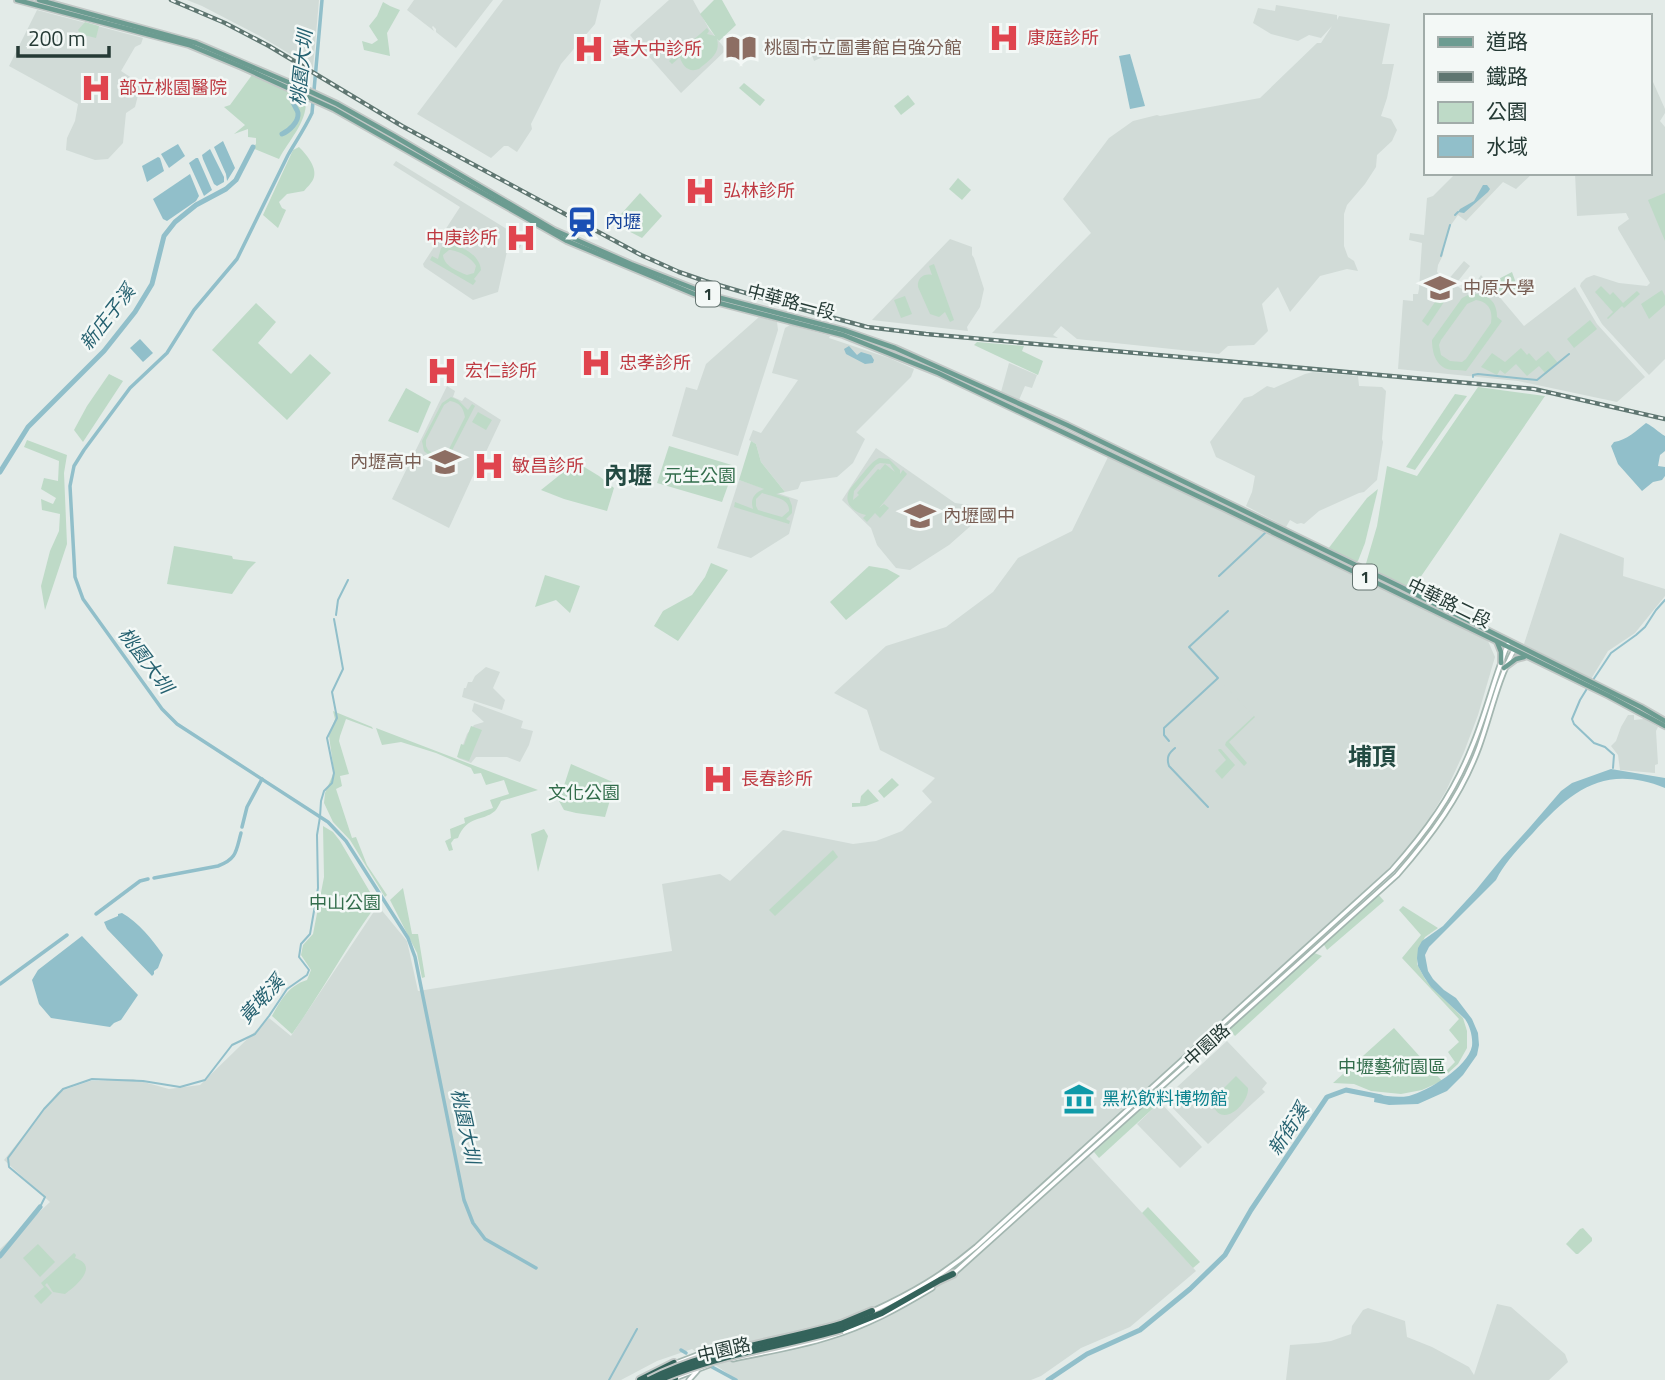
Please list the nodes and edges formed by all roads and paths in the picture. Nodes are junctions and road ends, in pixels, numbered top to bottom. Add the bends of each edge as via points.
1 (17, 0) edge
2 (40, 0) edge
3 (310, 94) junction
4 (1225, 506) junction
5 (1496, 642) junction
6 (1508, 644) junction
7 (1515, 648) junction
8 (1526, 656) junction
9 (1503, 666) junction
10 (1590, 685) junction
11 (1665, 720) edge
12 (1665, 726) edge
13 (953, 1274) junction
14 (872, 1311) junction
15 (842, 1327) junction
16 (699, 1369) junction
17 (676, 1373) edge
18 (640, 1380) edge
19 (654, 1380) edge
20 (689, 1380) edge

1 - 3 main road, 1 via 200,49
2 - 3 main road, 1 via 196,43
3 - 4 main road, 中華路一段 / 1 via 394,136 570,238 713,296 895,348 1067,425
4 - 5 main road, 中華路二段 / 1
4 - 6 main road, 中華路二段 / 1
5 - 6 main road, 中華路二段 / 1
5 - 9 main road
6 - 7 main road, 中華路二段 / 1
6 - 9 main road, 中園路
7 - 8 main road, 中華路二段 / 1
7 - 9 main road, 中園路
7 - 10 main road, 中華路二段 / 1
8 - 9 main road
8 - 10 main road, 中華路二段 / 1
9 - 13 main road, 中園路 via 1478,748 1456,797 1397,875
9 - 14 main road, 中園路 via 1453,790 1420,840 1392,870 948,1271
10 - 11 main road, 中華路二段 / 1
10 - 12 main road, 中華路二段 / 1
13 - 15 highway via 882,1313
13 - 16 main road, 中園路 via 862,1326
14 - 15 highway
14 - 17 main road, 中園路 via 735,1347
15 - 19 highway, bridge via 722,1357
16 - 17 main road, 中園路
16 - 20 main road
17 - 18 highway
17 - 19 highway

